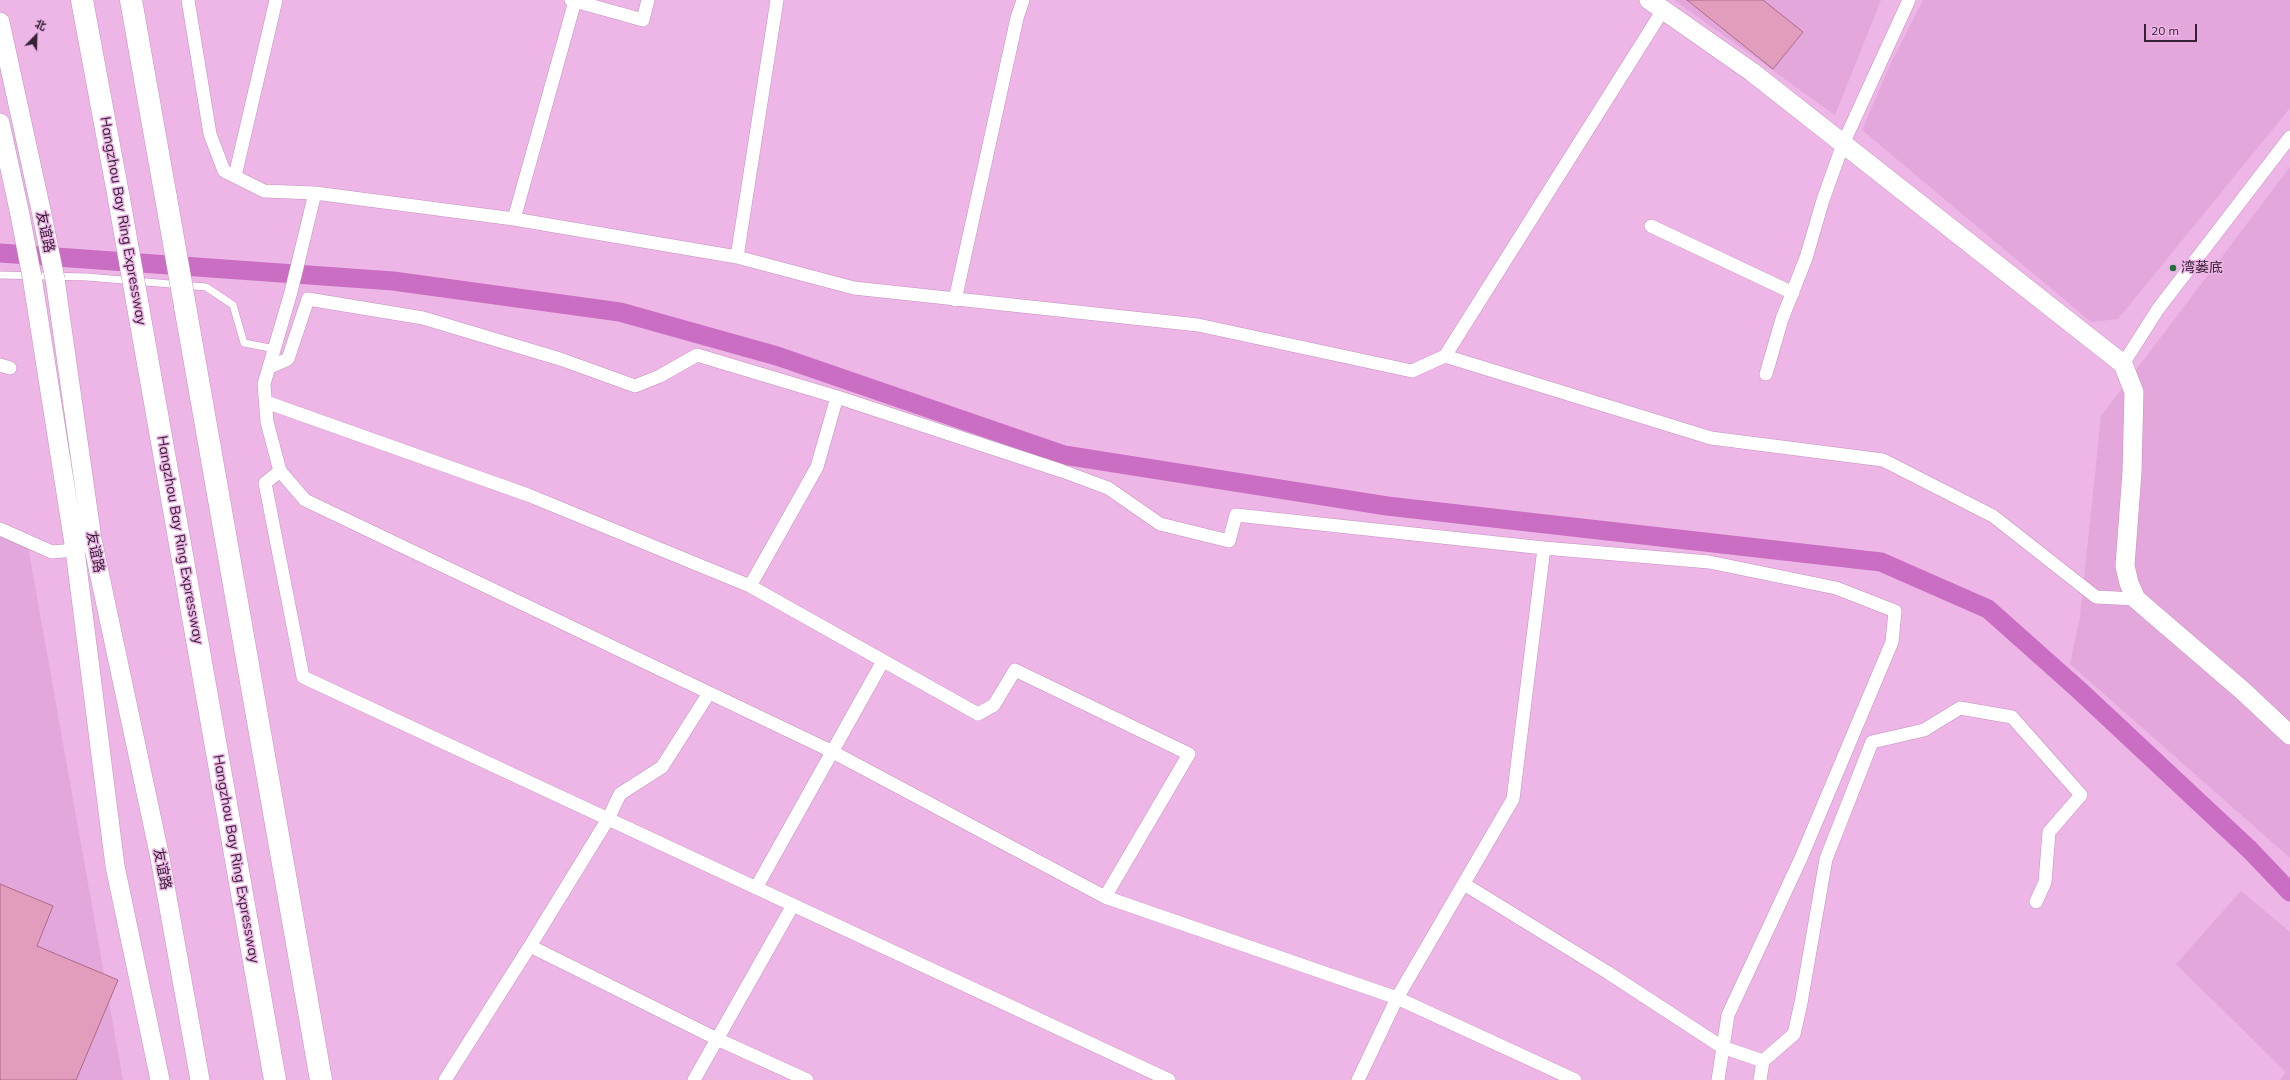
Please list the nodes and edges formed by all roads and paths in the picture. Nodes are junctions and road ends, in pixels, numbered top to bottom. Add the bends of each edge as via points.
1 (82, 0) edge
2 (131, 0) edge
3 (188, 0) edge
4 (276, 0) edge
5 (573, 0) edge
6 (648, 0) edge
7 (777, 0) edge
8 (1023, 0) edge
9 (1909, 0) edge
10 (1656, 5) edge
11 (0, 22) edge
12 (1, 134) edge
13 (25, 135) junction
14 (2290, 137) edge
15 (1843, 144) junction
16 (235, 176) junction
17 (315, 193) junction
18 (514, 219) junction
19 (1651, 226) dead end
20 (737, 257) junction
21 (0, 275) edge
22 (1793, 293) junction
23 (955, 300) junction
24 (275, 349) junction
25 (1445, 356) junction
26 (2123, 364) junction
27 (270, 367) junction
28 (1766, 374) dead end
29 (837, 397) junction
30 (266, 402) junction
31 (280, 471) junction
32 (0, 529) edge
33 (92, 539) junction
34 (1544, 548) junction
35 (75, 550) junction
36 (750, 586) junction
37 (2136, 598) junction
38 (883, 661) junction
39 (709, 693) junction
40 (2290, 735) edge
41 (831, 751) junction
42 (608, 819) junction
43 (1464, 884) junction
44 (756, 888) junction
45 (1104, 897) junction
46 (2036, 902) dead end
47 (793, 905) junction
48 (530, 946) junction
49 (1397, 998) junction
50 (717, 1039) junction
51 (1728, 1049) junction
52 (1757, 1059) junction
53 (160, 1080) edge
54 (200, 1080) edge
55 (275, 1080) edge
56 (321, 1080) edge
57 (445, 1080) edge
58 (694, 1080) edge
59 (807, 1080) edge
60 (1169, 1080) edge
61 (1358, 1080) edge
62 (1575, 1080) edge
63 (1718, 1080) edge
64 (1760, 1080) edge

1 - 55 highway, Hangzhou Bay Ring Expressway, bridge
2 - 56 highway, bridge
3 - 16 street via 210,134 224,171
4 - 16 street
5 - 6 street via 643,20
5 - 18 street
7 - 20 street
8 - 23 street
9 - 15 street
10 - 15 main road via 1752,72
10 - 25 street
11 - 13 main road, 友谊路
12 - 13 street
12 - 35 main road, 友谊路, bridge via 32,277
13 - 33 main road, 友谊路, bridge via 55,279
14 - 26 street via 2158,309
15 - 22 street
15 - 26 main road
16 - 17 street via 264,191
17 - 18 street
17 - 24 street
18 - 20 street
19 - 22 street
20 - 23 street via 854,288
21 - 24 lane via 87,278 206,287 233,305 244,343
22 - 28 street
23 - 25 street via 1198,325 1412,372
24 - 27 street
25 - 37 street via 1711,438 1883,460 1993,516 2096,597
26 - 37 main road via 2134,392 2132,472 2125,566
27 - 29 street via 288,359 308,300 423,318 560,359 635,386 660,376 697,355
27 - 30 street via 264,384
29 - 34 street via 1108,488 1160,524 1229,541 1236,515
29 - 36 street via 817,467
30 - 31 street via 267,422
30 - 36 street via 528,495
31 - 39 street via 305,500
31 - 42 street via 265,483 304,677
32 - 35 street via 52,552
33 - 35 street
33 - 54 main road, 友谊路 via 160,858
34 - 43 street via 1513,799
34 - 51 street via 1709,562 1836,588 1895,612 1892,642 1801,858 1728,1015
35 - 53 main road, 友谊路 via 115,866
36 - 38 street
37 - 40 main road via 2243,690
38 - 41 street
38 - 45 street via 978,714 994,705 1015,670 1189,754
39 - 41 street
39 - 42 street via 662,767 620,794
41 - 44 street
41 - 45 street
42 - 44 street
42 - 48 street
43 - 49 street
43 - 51 street
44 - 47 street
45 - 49 street
46 - 52 street via 2044,882 2049,832 2081,795 2012,717 1960,708 1924,730 1872,742 1826,859 1794,1034
47 - 50 street
47 - 60 street
48 - 50 street
48 - 57 street
49 - 61 street
49 - 62 street
50 - 58 street
50 - 59 street
51 - 52 street
51 - 63 street
52 - 64 street

